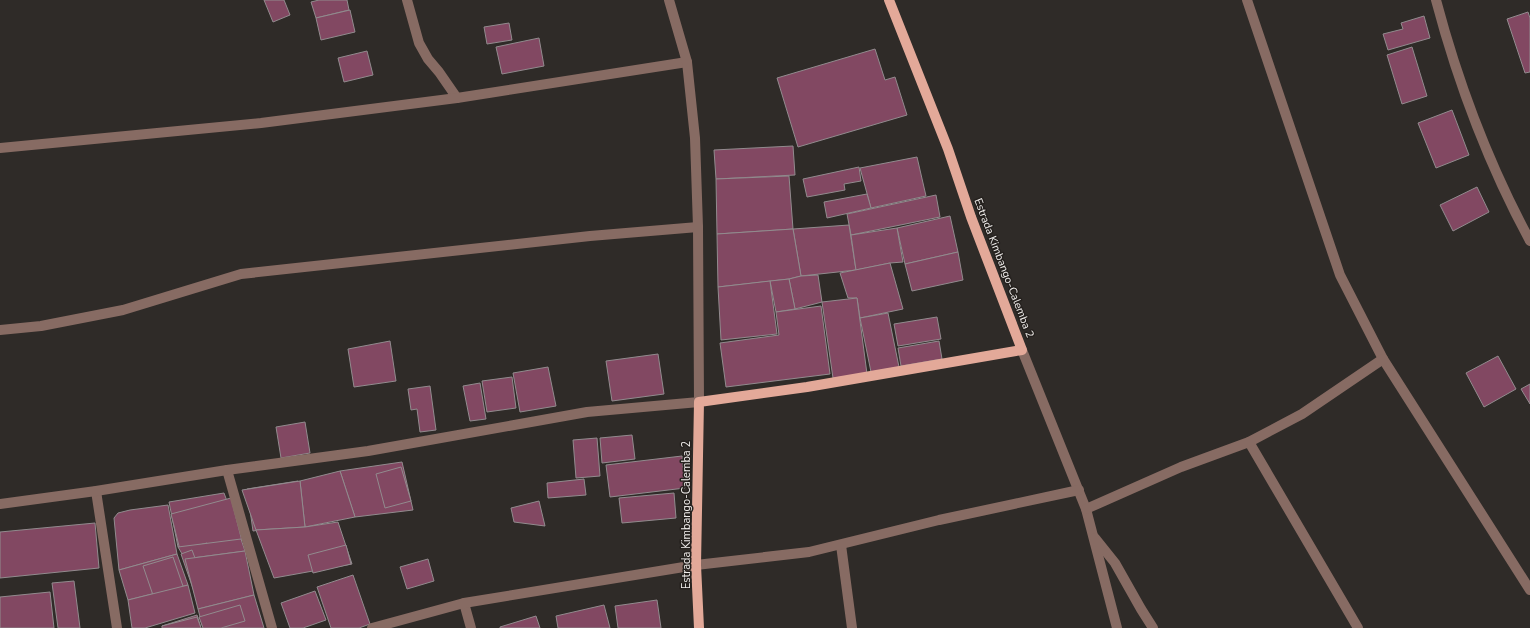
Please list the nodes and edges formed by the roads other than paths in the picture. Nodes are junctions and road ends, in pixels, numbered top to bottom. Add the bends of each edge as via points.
1 (407, 0) edge
2 (669, 0) edge
3 (889, 0) edge
4 (1247, 0) edge
5 (1436, 0) edge
6 (687, 62) junction
7 (458, 98) junction
8 (0, 148) edge
9 (698, 227) junction
10 (1530, 241) edge
11 (0, 330) edge
12 (1022, 350) junction
13 (1383, 359) junction
14 (699, 402) junction
15 (1249, 442) junction
16 (227, 470) junction
17 (1079, 490) junction
18 (96, 491) junction
19 (0, 504) edge
20 (1086, 509) junction
21 (1093, 535) junction
22 (842, 545) junction
23 (696, 565) junction
24 (1530, 590) edge
25 (464, 603) junction
26 (117, 628) edge
27 (272, 628) edge
28 (372, 628) edge
29 (471, 628) edge
30 (699, 628) edge
31 (852, 628) edge
32 (1117, 628) edge
33 (1153, 628) edge
34 (1358, 628) edge

1 - 7 street via 419,43
2 - 6 street, Estrada Kimbango-Calemba 2
3 - 12 main road, Estrada Kimbango-Calemba 2 via 948,149
4 - 13 street via 1340,275
5 - 10 street via 1446,39 1484,145
6 - 7 street
6 - 9 street, Estrada Kimbango-Calemba 2 via 695,138
7 - 8 street via 261,123
9 - 11 street via 590,236 241,274 123,310 41,326
9 - 14 street, Estrada Kimbango-Calemba 2
12 - 14 main road, Estrada Kimbango-Calemba 2 via 807,387
12 - 17 street
13 - 15 street via 1302,414
13 - 24 street
14 - 16 street via 587,412 368,451
14 - 23 main road, Estrada Kimbango-Calemba 2
15 - 20 street via 1180,467
15 - 34 street
16 - 18 street
16 - 27 street
17 - 20 street
17 - 22 street via 939,520
18 - 19 street
18 - 26 street
20 - 21 street
21 - 32 street
21 - 33 street via 1116,562 1140,609
22 - 23 street via 809,552
22 - 31 street
23 - 25 street
23 - 30 main road, Estrada Kimbango-Calemba 2
25 - 28 street
25 - 29 street

